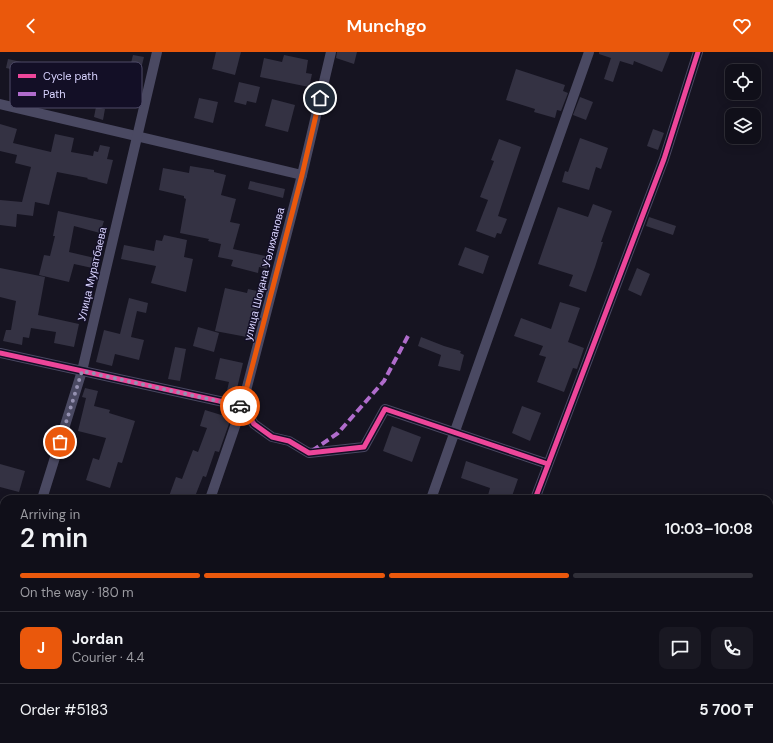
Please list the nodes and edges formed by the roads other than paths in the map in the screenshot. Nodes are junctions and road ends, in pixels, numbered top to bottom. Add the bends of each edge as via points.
1 (157, 52) edge
2 (331, 52) edge
3 (589, 52) edge
4 (698, 52) edge
5 (0, 104) edge
6 (10, 106) edge
7 (17, 108) edge
8 (137, 136) junction
9 (302, 175) junction
10 (0, 353) edge
11 (82, 371) junction
12 (242, 406) junction
13 (454, 432) junction
14 (548, 464) junction
15 (43, 495) edge
16 (211, 495) edge
17 (432, 495) edge
18 (536, 495) edge

1 - 8 street, Улица Муратбаева
2 - 9 street, улица Шоқана Уәлиханова
3 - 13 street
4 - 14 street via 664,159
5 - 6 street
7 - 8 street
8 - 9 street
8 - 11 street, Улица Муратбаева
9 - 12 street, улица Шоқана Уәлиханова
10 - 11 street
11 - 12 street
11 - 15 street, Улица Муратбаева
12 - 13 street via 254,424 272,437 289,442 309,453 364,447 385,409
12 - 16 street, улица Шоқана Уәлиханова
13 - 14 street
13 - 17 street
14 - 18 street

